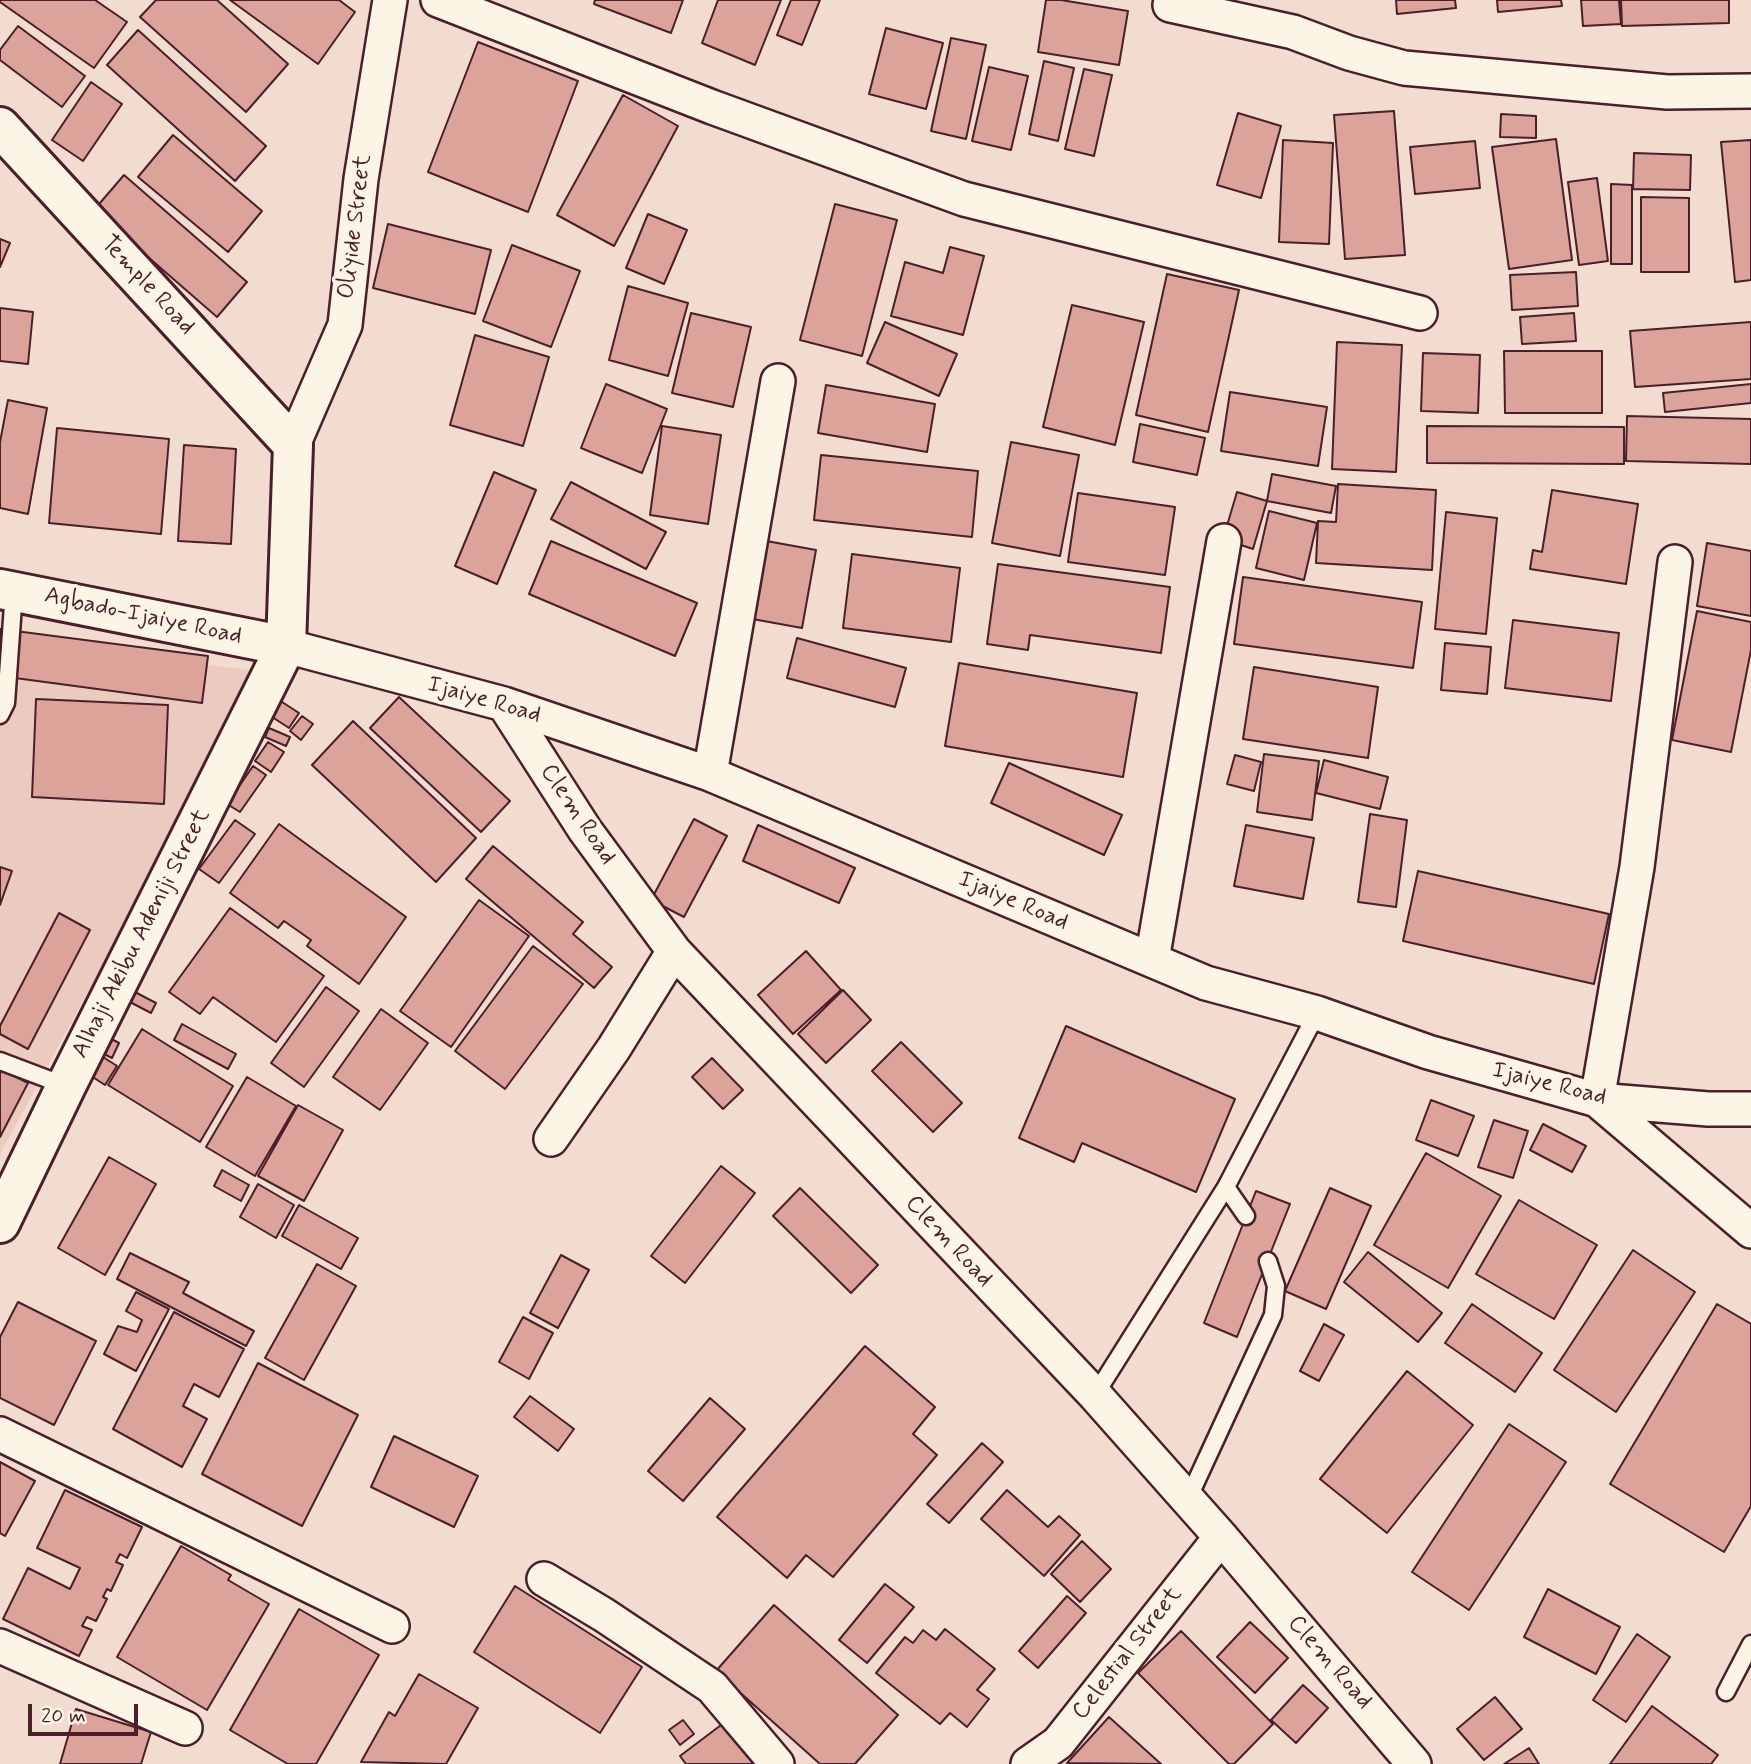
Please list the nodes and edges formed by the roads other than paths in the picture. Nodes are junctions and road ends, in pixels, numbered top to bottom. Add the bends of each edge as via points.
1 (390, 0) edge
2 (438, 0) edge
3 (1170, 5) dead end
4 (1751, 91) edge
5 (0, 127) edge
6 (1420, 313) dead end
7 (778, 381) dead end
8 (293, 444) junction
9 (1224, 541) dead end
10 (1675, 562) dead end
11 (7, 590) edge
12 (286, 646) junction
13 (504, 704) junction
14 (0, 715) edge
15 (710, 774) junction
16 (674, 951) junction
17 (1152, 960) junction
18 (1317, 1013) junction
19 (0, 1060) edge
20 (66, 1086) junction
21 (1597, 1100) junction
22 (1751, 1109) edge
23 (551, 1139) dead end
24 (1226, 1187) junction
25 (1247, 1216) dead end
26 (0, 1223) edge
27 (1751, 1231) edge
28 (1268, 1261) dead end
29 (1095, 1395) junction
30 (0, 1434) edge
31 (1188, 1499) junction
32 (1221, 1536) junction
33 (544, 1579) dead end
34 (392, 1626) dead end
35 (1751, 1644) edge
36 (0, 1646) edge
37 (1726, 1692) dead end
38 (185, 1728) dead end
39 (777, 1764) edge
40 (1028, 1764) edge
41 (1415, 1764) edge

1 - 8 street, Oliyide Street via 360,179 345,325
2 - 6 street via 964,200
3 - 4 street via 1293,32 1404,68 1667,92
5 - 8 street, Temple Road
7 - 15 street
8 - 12 street
9 - 17 street
10 - 21 street via 1637,867
11 - 12 street, Agbado-Ijaiye Road
11 - 14 lane via 6,703
12 - 13 street, Ijaiye Road
12 - 20 street, Alhaji Akibu Adeniji Street
13 - 15 street, Ijaiye Road
13 - 16 street, Clem Road via 585,830
15 - 17 street, Ijaiye Road
16 - 23 street
16 - 29 street, Clem Road
17 - 18 street, Ijaiye Road via 1206,983
18 - 21 street, Ijaiye Road via 1428,1052
18 - 24 lane
19 - 20 lane
20 - 26 street, Alhaji Akibu Adeniji Street
21 - 22 street, Ijaiye Road
21 - 27 street
24 - 25 lane
24 - 29 lane
28 - 31 lane via 1276,1286 1273,1315
29 - 31 street, Clem Road
30 - 34 street
31 - 32 street, Clem Road
32 - 40 street, Celestial Street via 1058,1743
32 - 41 street, Clem Road
33 - 39 street via 712,1687
35 - 37 lane
36 - 38 street

